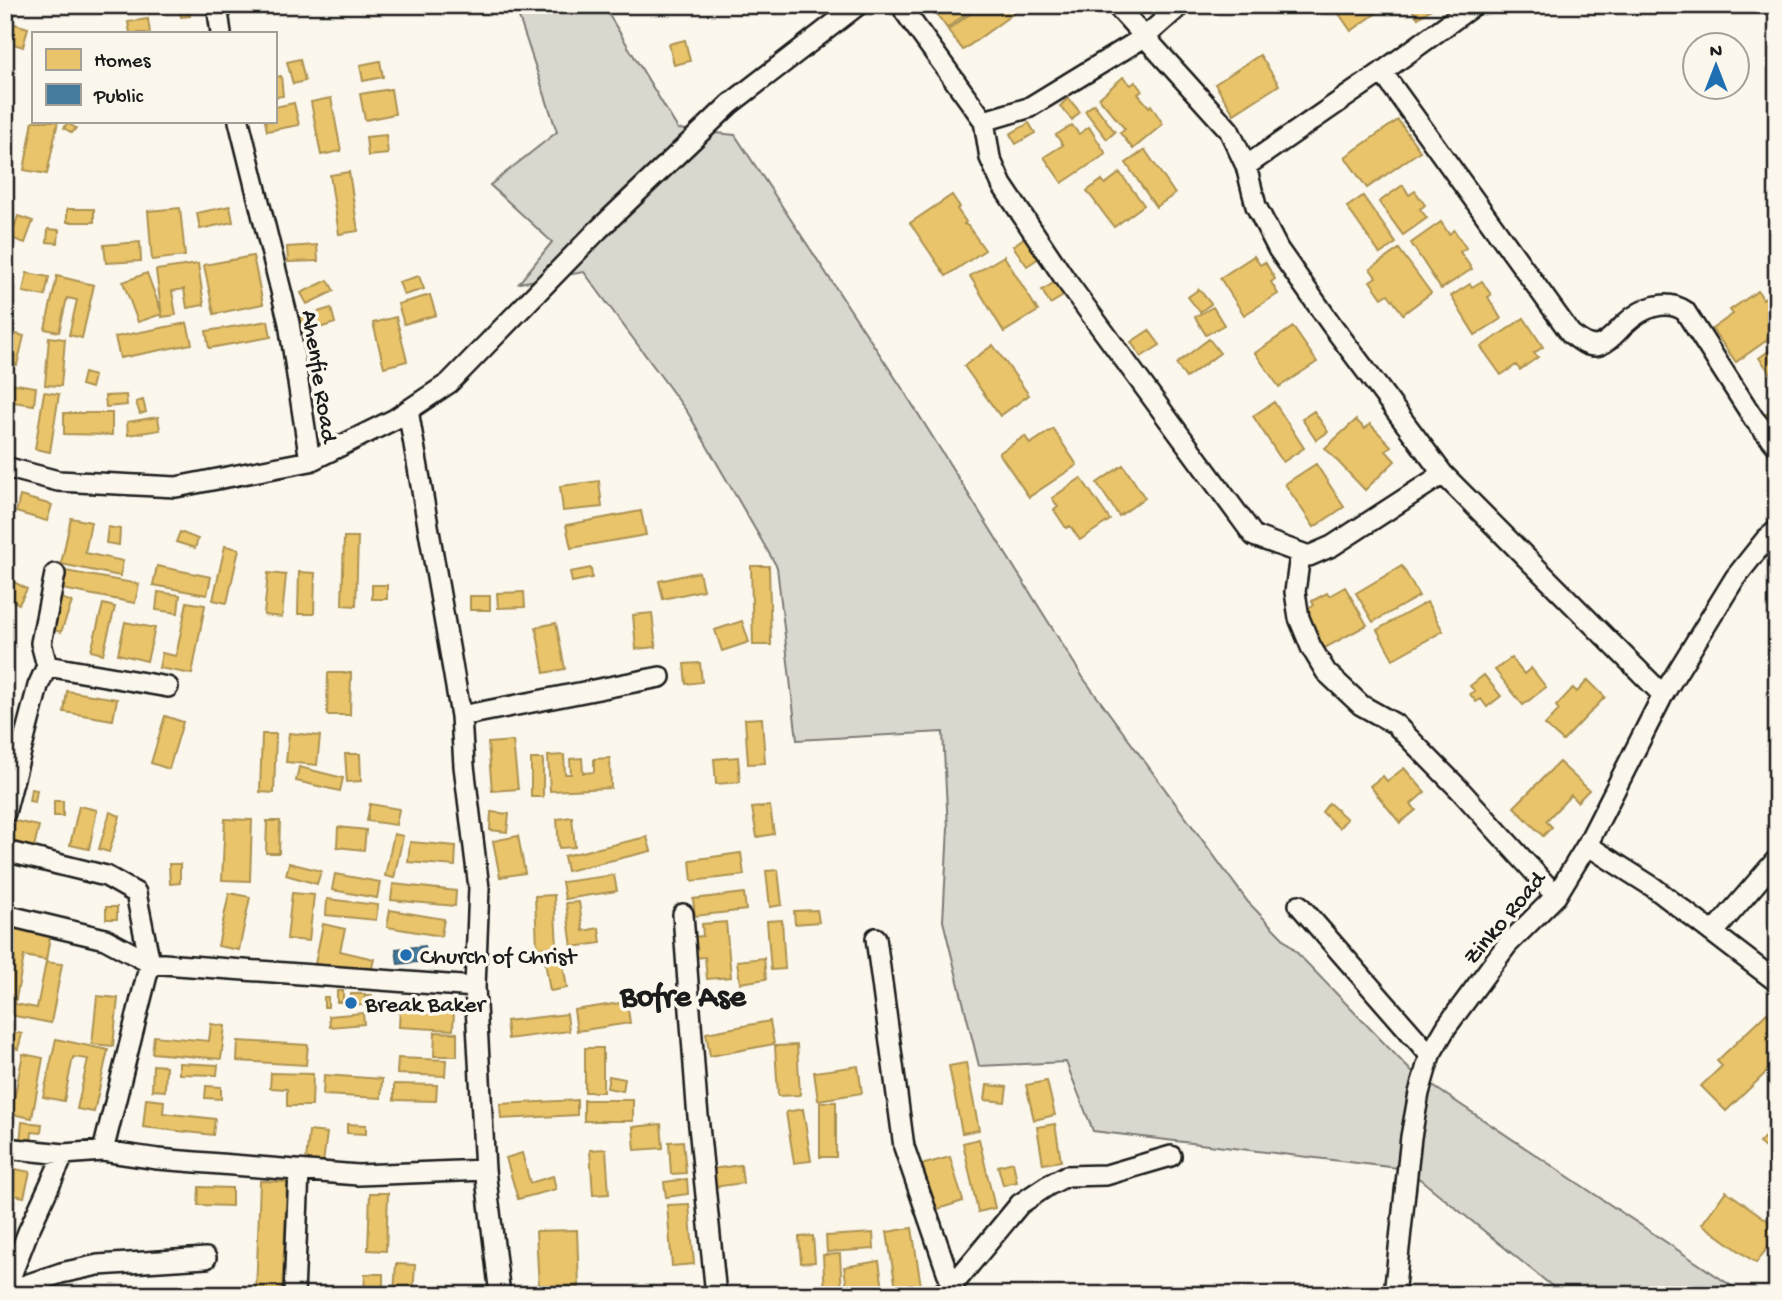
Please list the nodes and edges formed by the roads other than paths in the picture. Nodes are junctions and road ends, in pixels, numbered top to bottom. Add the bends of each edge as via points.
1 (217, 5) edge
2 (858, 5) edge
3 (1116, 5) edge
4 (1181, 5) edge
5 (1474, 5) edge
6 (903, 8) edge
7 (221, 32) edge
8 (1146, 36) junction
9 (1382, 72) junction
10 (984, 121) junction
11 (239, 122) edge
12 (1246, 166) junction
13 (408, 410) junction
14 (1777, 446) edge
15 (310, 461) junction
16 (5, 467) edge
17 (1443, 474) junction
18 (1777, 530) edge
19 (1300, 555) junction
20 (55, 574) dead end
21 (47, 666) junction
22 (660, 677) dead end
23 (168, 687) dead end
24 (1664, 695) junction
25 (461, 716) junction
26 (5, 813) edge
27 (1587, 845) junction
28 (5, 851) edge
29 (1777, 859) edge
30 (1556, 896) junction
31 (1299, 905) dead end
32 (683, 914) dead end
33 (5, 915) edge
34 (1714, 932) junction
35 (876, 938) dead end
36 (150, 963) junction
37 (1777, 982) edge
38 (475, 987) junction
39 (1430, 1055) junction
40 (5, 1148) edge
41 (103, 1151) junction
42 (64, 1154) junction
43 (1171, 1156) dead end
44 (485, 1170) junction
45 (299, 1171) junction
46 (206, 1258) dead end
47 (946, 1290) edge
48 (5, 1291) edge
49 (294, 1295) edge
50 (500, 1295) edge
51 (716, 1295) edge
52 (1394, 1295) edge

1 - 7 street
2 - 13 street via 730,104 598,230 449,383
3 - 8 street
4 - 8 street
5 - 9 street
6 - 10 street
8 - 10 street via 1028,108
8 - 12 street via 1228,130
9 - 12 street
9 - 14 street via 1570,334 1596,346 1647,310 1675,304 1685,311 1754,419
10 - 19 street via 990,158 1002,185 1065,279 1254,536
11 - 15 street, Ahenfie Road via 289,323
12 - 17 street via 1256,206 1278,249
13 - 15 street
13 - 25 street
15 - 16 street, Ahenfie Road via 176,487 58,481
17 - 19 street via 1332,546
17 - 24 street
18 - 24 street, Zinko Road via 1735,578
19 - 30 street via 1295,592 1299,618 1326,672 1361,705 1395,724
20 - 21 street via 41,643
21 - 23 street
21 - 26 street
22 - 25 street
24 - 27 street, Zinko Road
25 - 38 street via 479,888
27 - 30 street, Zinko Road
27 - 34 street
28 - 36 street via 106,876 136,893
29 - 34 street
30 - 39 street, Zinko Road via 1507,945
31 - 39 street
32 - 51 street
33 - 36 street via 105,939
34 - 37 street
35 - 47 street via 904,1147
36 - 38 street
36 - 41 street
38 - 44 street
39 - 52 street, Zinko Road via 1410,1137
40 - 42 street
41 - 42 street
41 - 45 street
42 - 48 street
43 - 47 street via 1106,1175 1066,1176 1047,1186 1020,1203
44 - 45 street via 358,1175
44 - 50 street
45 - 49 street
46 - 48 street via 98,1265

